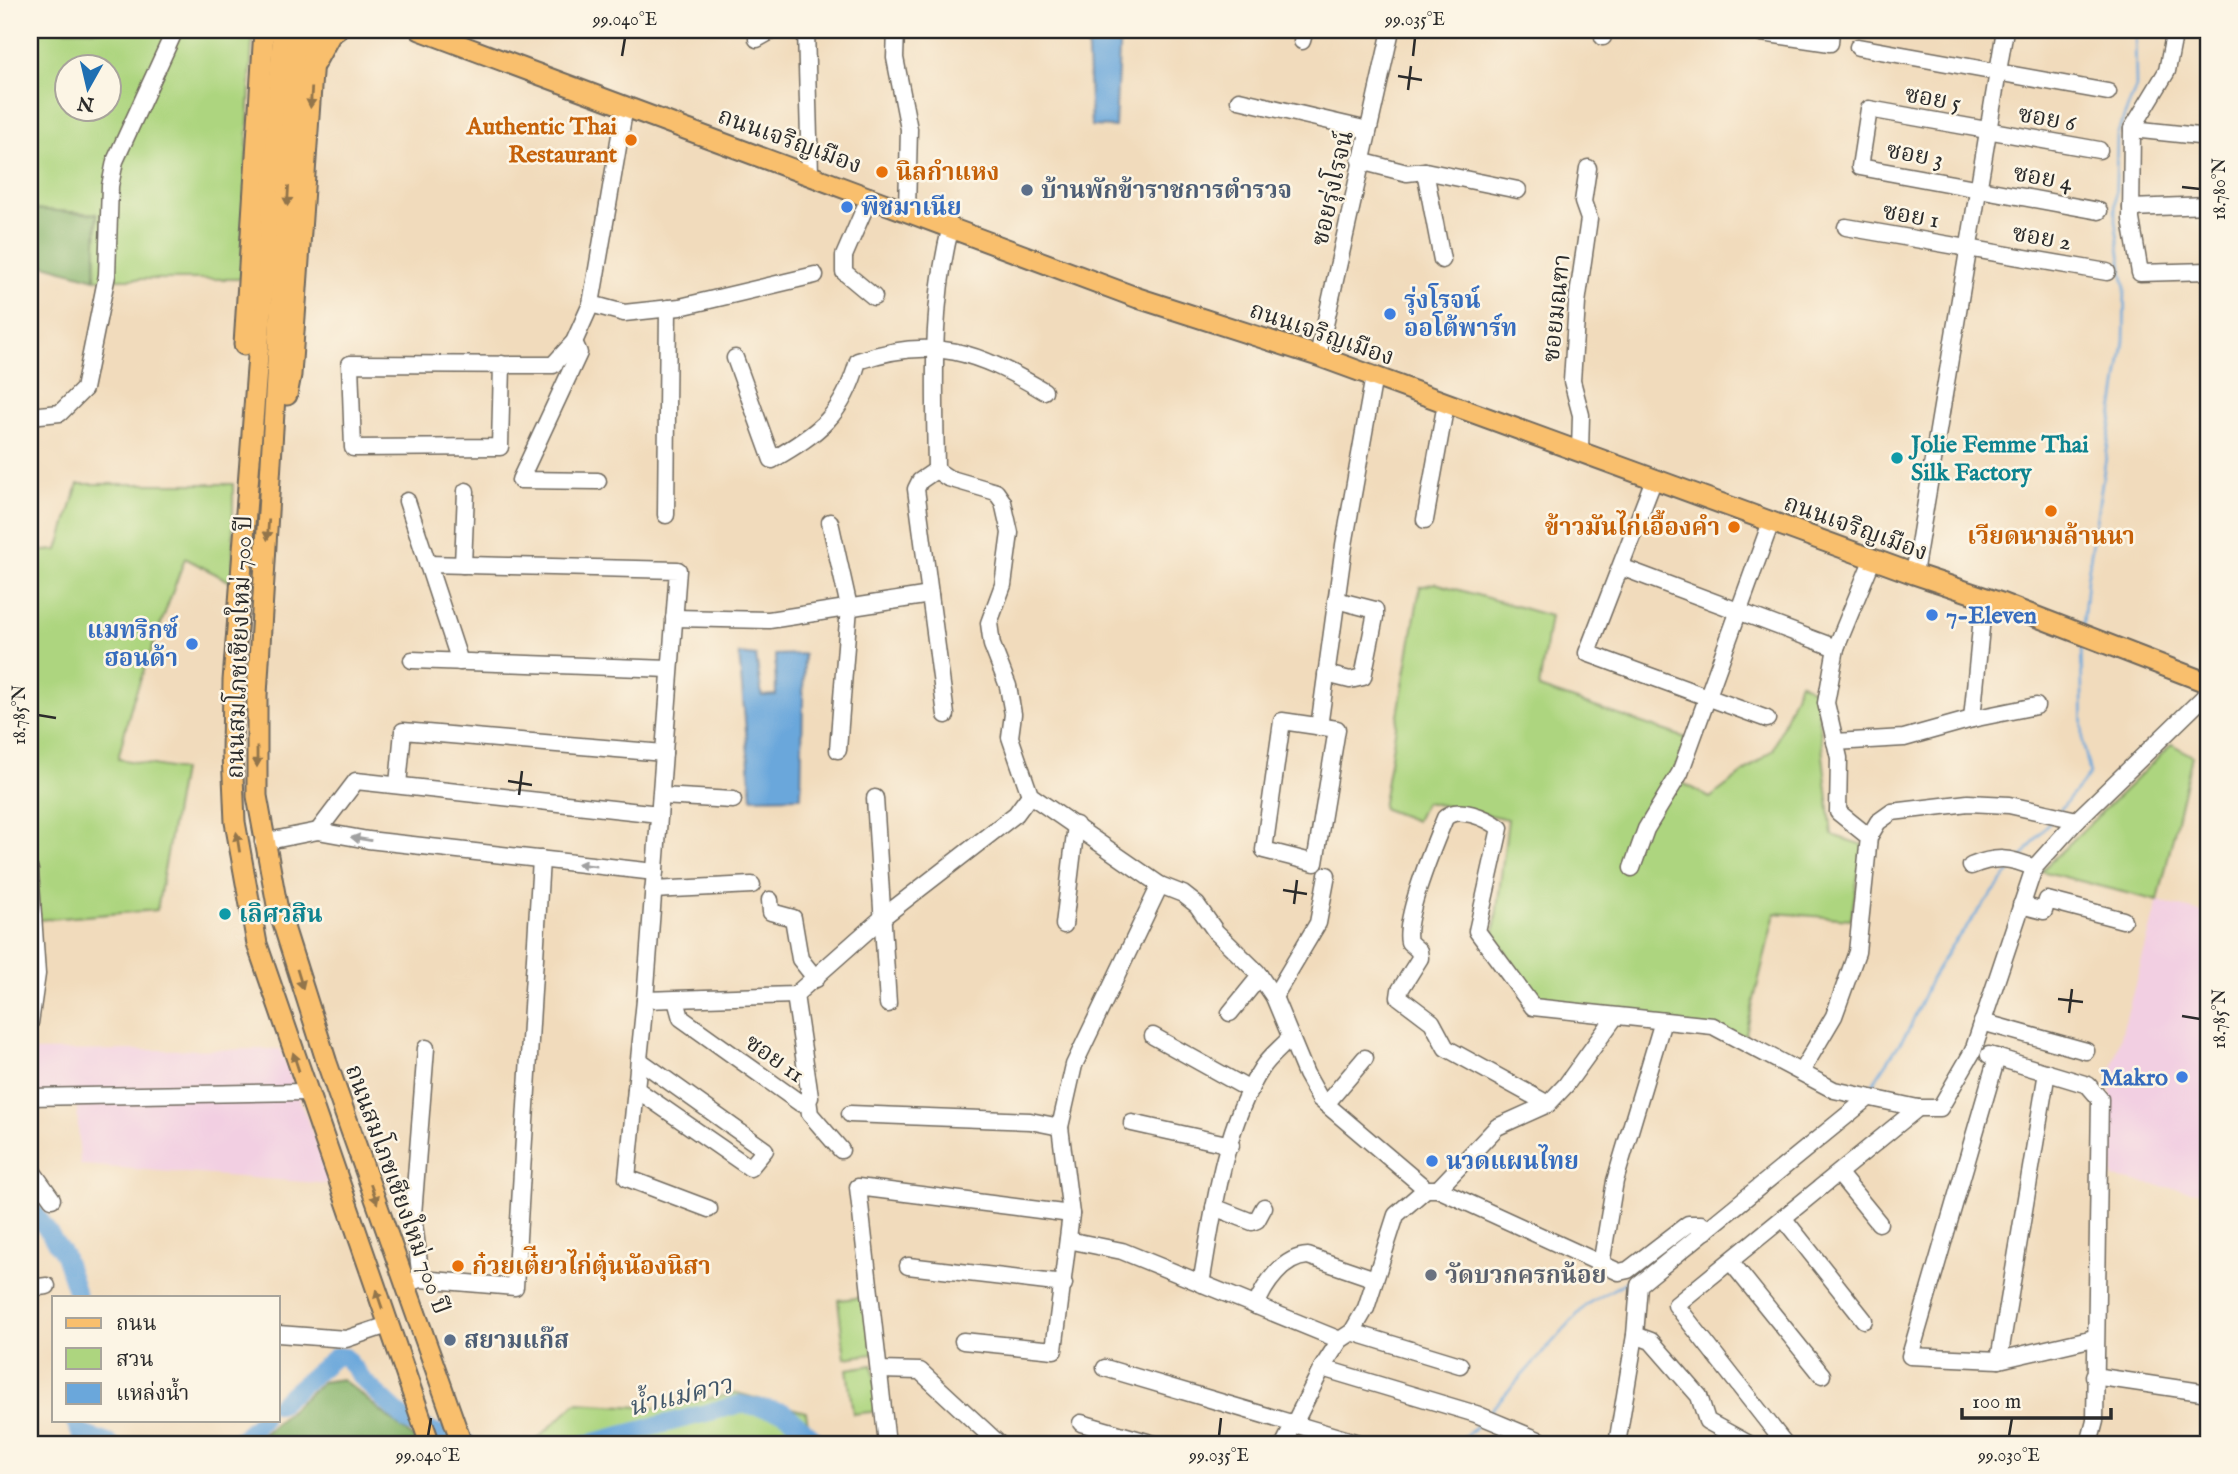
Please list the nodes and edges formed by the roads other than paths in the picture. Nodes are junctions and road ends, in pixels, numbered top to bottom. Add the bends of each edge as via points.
1 (175, 30) edge
2 (262, 30) edge
3 (283, 30) edge
4 (337, 30) edge
5 (420, 30) edge
6 (896, 30) edge
7 (1391, 30) edge
8 (1746, 30) edge
9 (2005, 30) edge
10 (2175, 30) edge
11 (310, 31) edge
12 (806, 31) edge
13 (1830, 36) edge
14 (757, 39) dead end
15 (1858, 47) dead end
16 (313, 67) junction
17 (1998, 72) junction
18 (2108, 92) dead end
19 (1239, 100) dead end
20 (625, 106) junction
21 (1869, 109) joint
22 (2132, 129) junction
23 (1368, 130) junction
24 (1988, 131) junction
25 (2208, 137) edge
26 (2099, 150) dead end
27 (1360, 161) junction
28 (1588, 169) dead end
29 (1425, 171) junction
30 (810, 174) junction
31 (1978, 189) junction
32 (1517, 190) dead end
33 (870, 196) junction
34 (2208, 205) edge
35 (2131, 208) junction
36 (907, 209) junction
37 (2099, 211) dead end
38 (951, 226) junction
39 (1846, 227) dead end
40 (1969, 248) junction
41 (1442, 260) dead end
42 (2208, 271) edge
43 (2107, 272) dead end
44 (815, 275) dead end
45 (874, 297) dead end
46 (591, 304) junction
47 (668, 308) junction
48 (574, 342) junction
49 (934, 348) junction
50 (1318, 356) junction
51 (735, 358) dead end
52 (502, 364) junction
53 (1374, 376) junction
54 (1044, 391) dead end
55 (1446, 402) junction
56 (30, 416) edge
57 (1580, 452) junction
58 (248, 461) junction
59 (272, 461) junction
60 (936, 470) junction
61 (1654, 479) junction
62 (598, 481) dead end
63 (466, 491) dead end
64 (407, 501) dead end
65 (666, 515) dead end
66 (1425, 520) dead end
67 (830, 522) dead end
68 (1771, 522) junction
69 (1872, 558) junction
70 (428, 564) junction
71 (463, 565) junction
72 (1621, 567) junction
73 (1914, 574) junction
74 (930, 595) junction
75 (1983, 597) junction
76 (1336, 600) junction
77 (849, 607) junction
78 (1740, 610) junction
79 (674, 618) junction
80 (1836, 648) junction
81 (412, 660) dead end
82 (460, 662) junction
83 (670, 669) junction
84 (1326, 674) junction
85 (2208, 684) edge
86 (2208, 693) edge
87 (1707, 696) junction
88 (2036, 706) dead end
89 (946, 715) dead end
90 (1767, 719) dead end
91 (1972, 719) junction
92 (1319, 727) junction
93 (1835, 742) junction
94 (838, 750) dead end
95 (664, 753) junction
96 (398, 785) junction
97 (1030, 795) junction
98 (661, 796) junction
99 (875, 798) dead end
100 (733, 800) dead end
101 (659, 814) junction
102 (2063, 817) junction
103 (1076, 825) junction
104 (318, 831) junction
105 (1869, 837) junction
106 (263, 842) junction
107 (541, 859) junction
108 (1971, 866) dead end
109 (1632, 868) dead end
110 (2034, 868) junction
111 (30, 870) edge
112 (655, 872) junction
113 (1327, 875) dead end
114 (1160, 884) junction
115 (752, 885) dead end
116 (653, 890) junction
117 (770, 900) dead end
118 (2021, 905) junction
119 (883, 916) junction
120 (2123, 919) dead end
121 (1064, 925) dead end
122 (1260, 976) junction
123 (816, 979) junction
124 (795, 995) junction
125 (1274, 997) junction
126 (645, 1000) junction
127 (676, 1000) junction
128 (888, 1004) dead end
129 (1230, 1013) dead end
130 (1615, 1017) junction
131 (1663, 1021) junction
132 (1982, 1022) junction
133 (30, 1023) edge
134 (1153, 1036) dead end
135 (1291, 1037) junction
136 (426, 1048) dead end
137 (1973, 1051) junction
138 (2086, 1051) dead end
139 (1997, 1057) junction
140 (1364, 1058) dead end
141 (639, 1060) junction
142 (1801, 1072) junction
143 (2047, 1072) junction
144 (636, 1089) junction
145 (1250, 1090) junction
146 (306, 1092) junction
147 (30, 1097) edge
148 (807, 1099) junction
149 (1867, 1099) junction
150 (1326, 1104) junction
151 (1548, 1104) junction
152 (1918, 1108) junction
153 (850, 1114) dead end
154 (1132, 1123) dead end
155 (1060, 1126) junction
156 (1231, 1145) junction
157 (841, 1150) dead end
158 (30, 1168) edge
159 (1839, 1174) junction
160 (1432, 1189) junction
161 (52, 1199) dead end
162 (1265, 1207) dead end
163 (1214, 1208) junction
164 (709, 1209) dead end
165 (1071, 1214) junction
166 (1784, 1219) junction
167 (1879, 1223) dead end
168 (1706, 1231) junction
169 (1068, 1240) junction
170 (1731, 1262) junction
171 (1601, 1265) junction
172 (908, 1266) dead end
173 (1375, 1279) junction
174 (413, 1281) junction
175 (1064, 1284) junction
176 (1201, 1284) junction
177 (47, 1286) dead end
178 (30, 1288) edge
179 (1256, 1306) junction
180 (1864, 1320) dead end
181 (388, 1325) junction
182 (280, 1334) edge
183 (1635, 1335) junction
184 (1346, 1336) junction
185 (2094, 1338) junction
186 (963, 1341) dead end
187 (1998, 1360) junction
188 (1460, 1365) dead end
189 (1105, 1368) dead end
190 (1322, 1368) junction
191 (879, 1370) junction
192 (1822, 1375) dead end
193 (2094, 1376) junction
194 (2208, 1394) edge
195 (1081, 1423) dead end
196 (1295, 1424) junction
197 (1543, 1443) edge
198 (430, 1444) edge
199 (462, 1444) edge
200 (887, 1444) edge
201 (999, 1444) edge
202 (1154, 1444) edge
203 (1284, 1444) edge
204 (1362, 1444) edge
205 (1617, 1444) edge
206 (1749, 1444) edge
207 (1785, 1444) edge
208 (2089, 1444) edge

1 - 56 street via 115,161 107,275 84,389 60,413
2 - 58 main road via 240,405
3 - 58 main road, ถนนสมโภชเชียงใหม่ 700 ปี
4 - 16 main road
5 - 20 main road, ถนนเจริญเมือง
6 - 36 street via 895,58 909,129
7 - 23 street, ซอยรุ่งโรจน์
8 - 13 street
9 - 17 street
10 - 22 street via 2167,71
11 - 16 main road
11 -> 59 main road, ถนนสมโภชเชียงใหม่ 700 ปี
12 - 14 street via 773,30
12 - 30 street
15 - 17 street
16 -> 59 main road via 291,375
17 - 18 street
17 - 24 street
19 - 23 street
20 - 30 main road, ถนนเจริญเมือง
20 - 46 street
21 - 24 street, ซอย 5
21 - 31 street, ซอย 3 via 1860,167
22 - 25 street
22 - 35 street
23 - 27 street, ซอยรุ่งโรจน์
24 - 26 street, ซอย 6
24 - 31 street
27 - 29 street via 1407,173
27 - 50 street, ซอยรุ่งโรจน์
28 - 57 street, ซอยมณฑา via 1583,202 1589,219 1572,381 1581,415
29 - 32 street
29 - 41 street
30 - 33 main road, ถนนเจริญเมือง
31 - 37 street, ซอย 4
31 - 40 street
33 - 36 main road, ถนนเจริญเมือง
33 - 45 street via 844,256 844,272
34 - 35 street
35 - 42 street via 2140,273
36 - 38 main road, ถนนเจริญเมือง
38 - 49 street via 943,257
38 - 50 main road, ถนนเจริญเมือง via 1138,298
39 - 40 street, ซอย 1
40 - 43 street, ซอย 2
40 - 73 street
44 - 47 street
46 - 47 street via 624,313
46 - 48 street
47 - 65 street
48 - 52 street via 553,365
48 - 62 street via 579,353 520,480
49 - 51 street via 891,349 858,361 849,392 832,417 802,443 772,460
49 - 54 street via 998,364
49 - 60 street
50 - 53 main road, ถนนเจริญเมือง
52 - 52 street via 350,365 353,448 500,447
53 - 55 main road, ถนนเจริญเมือง
53 - 76 street
55 - 57 main road, ถนนเจริญเมือง
55 - 66 street
57 - 61 main road, ถนนเจริญเมือง
146 -> 58 main road, ถนนสมโภชเชียงใหม่ 700 ปี via 257,944 235,821 233,681
59 -> 106 main road, ถนนสมโภชเชียงใหม่ 700 ปี via 257,695 257,796
60 - 74 street via 916,489
60 - 97 street via 996,492 1003,502 1010,533 1003,585 989,623 992,645 1009,685 1010,737
61 - 68 main road, ถนนเจริญเมือง
61 - 72 street
63 - 71 street
64 - 70 street
67 - 77 street
68 - 69 main road, ถนนเจริญเมือง
68 - 78 street
69 - 73 main road, ถนนเจริญเมือง
69 - 80 street
70 - 71 street
70 - 82 street
71 - 79 street via 678,570
72 - 78 street
72 - 87 street via 1587,653
73 - 75 main road, ถนนเจริญเมือง
74 - 77 street
74 - 89 street
75 - 85 main road, ถนนเจริญเมือง
75 - 91 street
76 - 84 street
76 - 84 street via 1370,607 1375,617 1363,677 1350,680
77 - 79 street via 769,620
77 - 94 street
78 - 80 street
78 - 87 street
79 - 83 street
80 - 93 street via 1826,703
81 - 82 street
82 - 83 street
83 - 95 street
84 - 92 street
86 - 102 street
87 - 90 street
87 - 109 street via 1680,774 1646,829
88 - 91 street
91 - 93 street via 1904,738
92 - 92 street via 1282,721 1264,850 1315,863 1338,729
93 - 105 street via 1838,813
95 - 96 street via 403,731
95 - 98 street
96 - 101 street
96 - 104 street via 356,781
97 - 103 street
97 - 119 street via 1016,814
98 - 100 street
98 - 101 street
99 - 119 street
101 - 112 street
102 - 105 street via 2009,805 1968,803 1885,815
102 - 110 street
103 - 114 street
103 - 121 street
104 - 106 street
107 -> 104 street
105 - 142 street via 1857,952 1835,1016
106 -> 174 main road, ถนนสมโภชเชียงใหม่ 700 ปี via 277,905 327,1063
112 -> 107 street
107 - 174 street via 515,1287
108 - 110 street via 2003,858
110 - 118 street
111 - 133 street via 37,974
112 - 116 street
113 - 125 street via 1318,923
114 - 122 street via 1197,905 1216,932
114 - 155 street via 1073,1065
115 - 116 street
116 - 126 street
117 - 123 street via 771,912 793,918 800,959
118 - 120 street via 2044,911 2047,900
118 - 132 street
119 - 123 street
119 - 128 street
122 - 125 street
122 - 129 street
123 - 124 street
124 - 127 street
124 - 148 street, ซอย 11
125 - 135 street
126 - 127 street
126 - 141 street
127 - 148 street, ซอย 11 via 681,1018 800,1103
130 - 131 street
130 - 151 street
130 - 151 street via 1533,1007 1476,931 1500,828 1458,811 1445,818 1409,926 1409,942 1420,958 1399,997 1432,1022 1446,1048
131 - 142 street via 1713,1026
131 - 171 street via 1615,1181
132 - 137 street
132 - 138 street
134 - 145 street
135 - 145 street via 1263,1066
135 - 150 street via 1306,1074
136 - 174 street
137 - 139 street
137 - 152 street via 1940,1108
139 - 143 street
139 - 187 street via 1910,1356
140 - 150 street
141 - 144 street
141 - 144 street via 765,1150 750,1168
142 - 149 street via 1834,1090
143 - 185 street via 2088,1084 2100,1099
143 - 187 street
144 - 164 street via 626,1178
145 - 156 street
146 - 147 street
181 -> 146 main road, ถนนสมโภชเชียงใหม่ 700 ปี
148 - 157 street via 810,1114
149 - 152 street
149 - 168 street
150 - 160 street
151 - 160 street via 1497,1127
152 - 159 street
153 - 155 street
154 - 156 street
155 - 165 street
156 - 163 street
158 - 161 street
159 - 166 street
159 - 167 street
160 - 171 street
160 - 173 street via 1396,1215
162 - 163 street via 1252,1222
163 - 176 street
165 - 169 street
165 - 191 street via 859,1187
166 - 170 street
166 - 180 street
168 - 171 street via 1701,1223 1688,1224 1628,1270 1619,1272
168 - 183 street via 1639,1285
169 - 175 street
169 - 176 street via 1122,1251
170 - 192 street
170 - 207 street via 1676,1305
172 - 175 street
173 - 179 street via 1300,1256 1264,1285
173 - 184 street via 1366,1308
174 - 199 main road, ถนนสมโภชเชียงใหม่ 700 ปี
175 - 186 street via 1054,1350
176 - 179 street
177 - 178 street
179 - 184 street
181 - 182 street via 346,1339
181 - 198 main road, ถนนสมโภชเชียงใหม่ 700 ปี
183 - 205 street
183 - 206 street via 1651,1341 1699,1396 1707,1421
184 - 188 street
184 - 190 street
185 - 187 street
185 - 193 street
189 - 196 street
190 - 196 street
190 - 197 street via 1472,1413
191 - 200 street
191 - 201 street via 920,1371
193 - 194 street
193 - 208 street via 2095,1421
195 - 202 street
196 - 203 street
196 - 204 street

